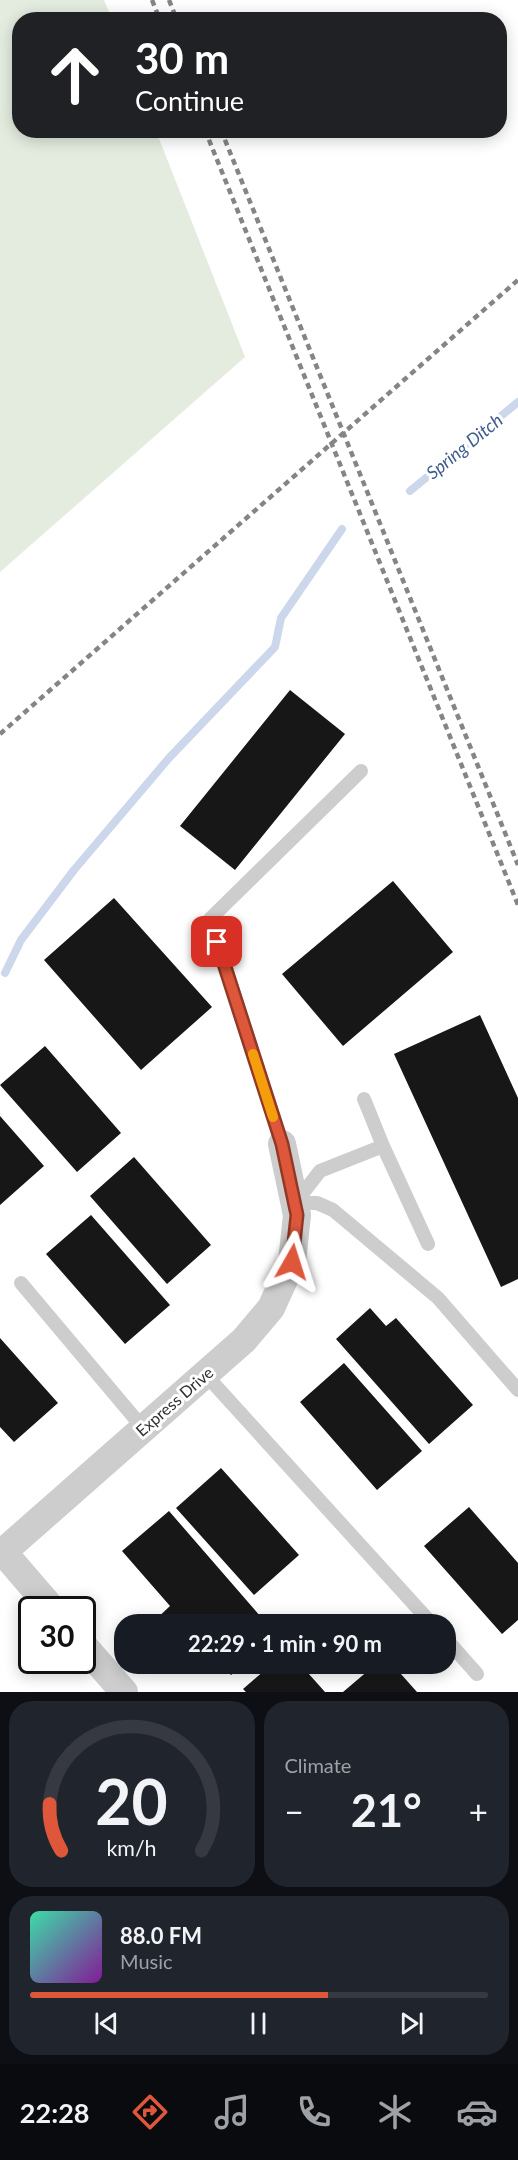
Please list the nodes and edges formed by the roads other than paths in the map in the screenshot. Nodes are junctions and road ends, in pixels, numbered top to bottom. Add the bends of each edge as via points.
1 (361, 771) dead end
2 (364, 1099) dead end
3 (282, 1144) joint
4 (383, 1146) junction
5 (295, 1203) junction
6 (428, 1244) dead end
7 (21, 1283) dead end
8 (205, 1374) junction
9 (518, 1390) edge
10 (143, 1428) junction
11 (1, 1551) edge
12 (41, 1596) edge
13 (423, 1614) edge
14 (456, 1650) edge
15 (96, 1660) edge
16 (477, 1674) dead end
17 (124, 1692) edge

1 - 3 lane via 210,919
2 - 4 lane
3 - 5 street, Express Drive
4 - 5 lane via 320,1171
4 - 6 lane
5 - 8 street, Express Drive via 292,1262 271,1308 244,1340
5 - 9 lane via 317,1203 333,1210 421,1283
7 - 10 lane
8 - 10 street, Express Drive
8 - 13 lane
10 - 11 street, Express Drive
11 - 12 street, Express Drive
14 - 16 lane
15 - 17 street

